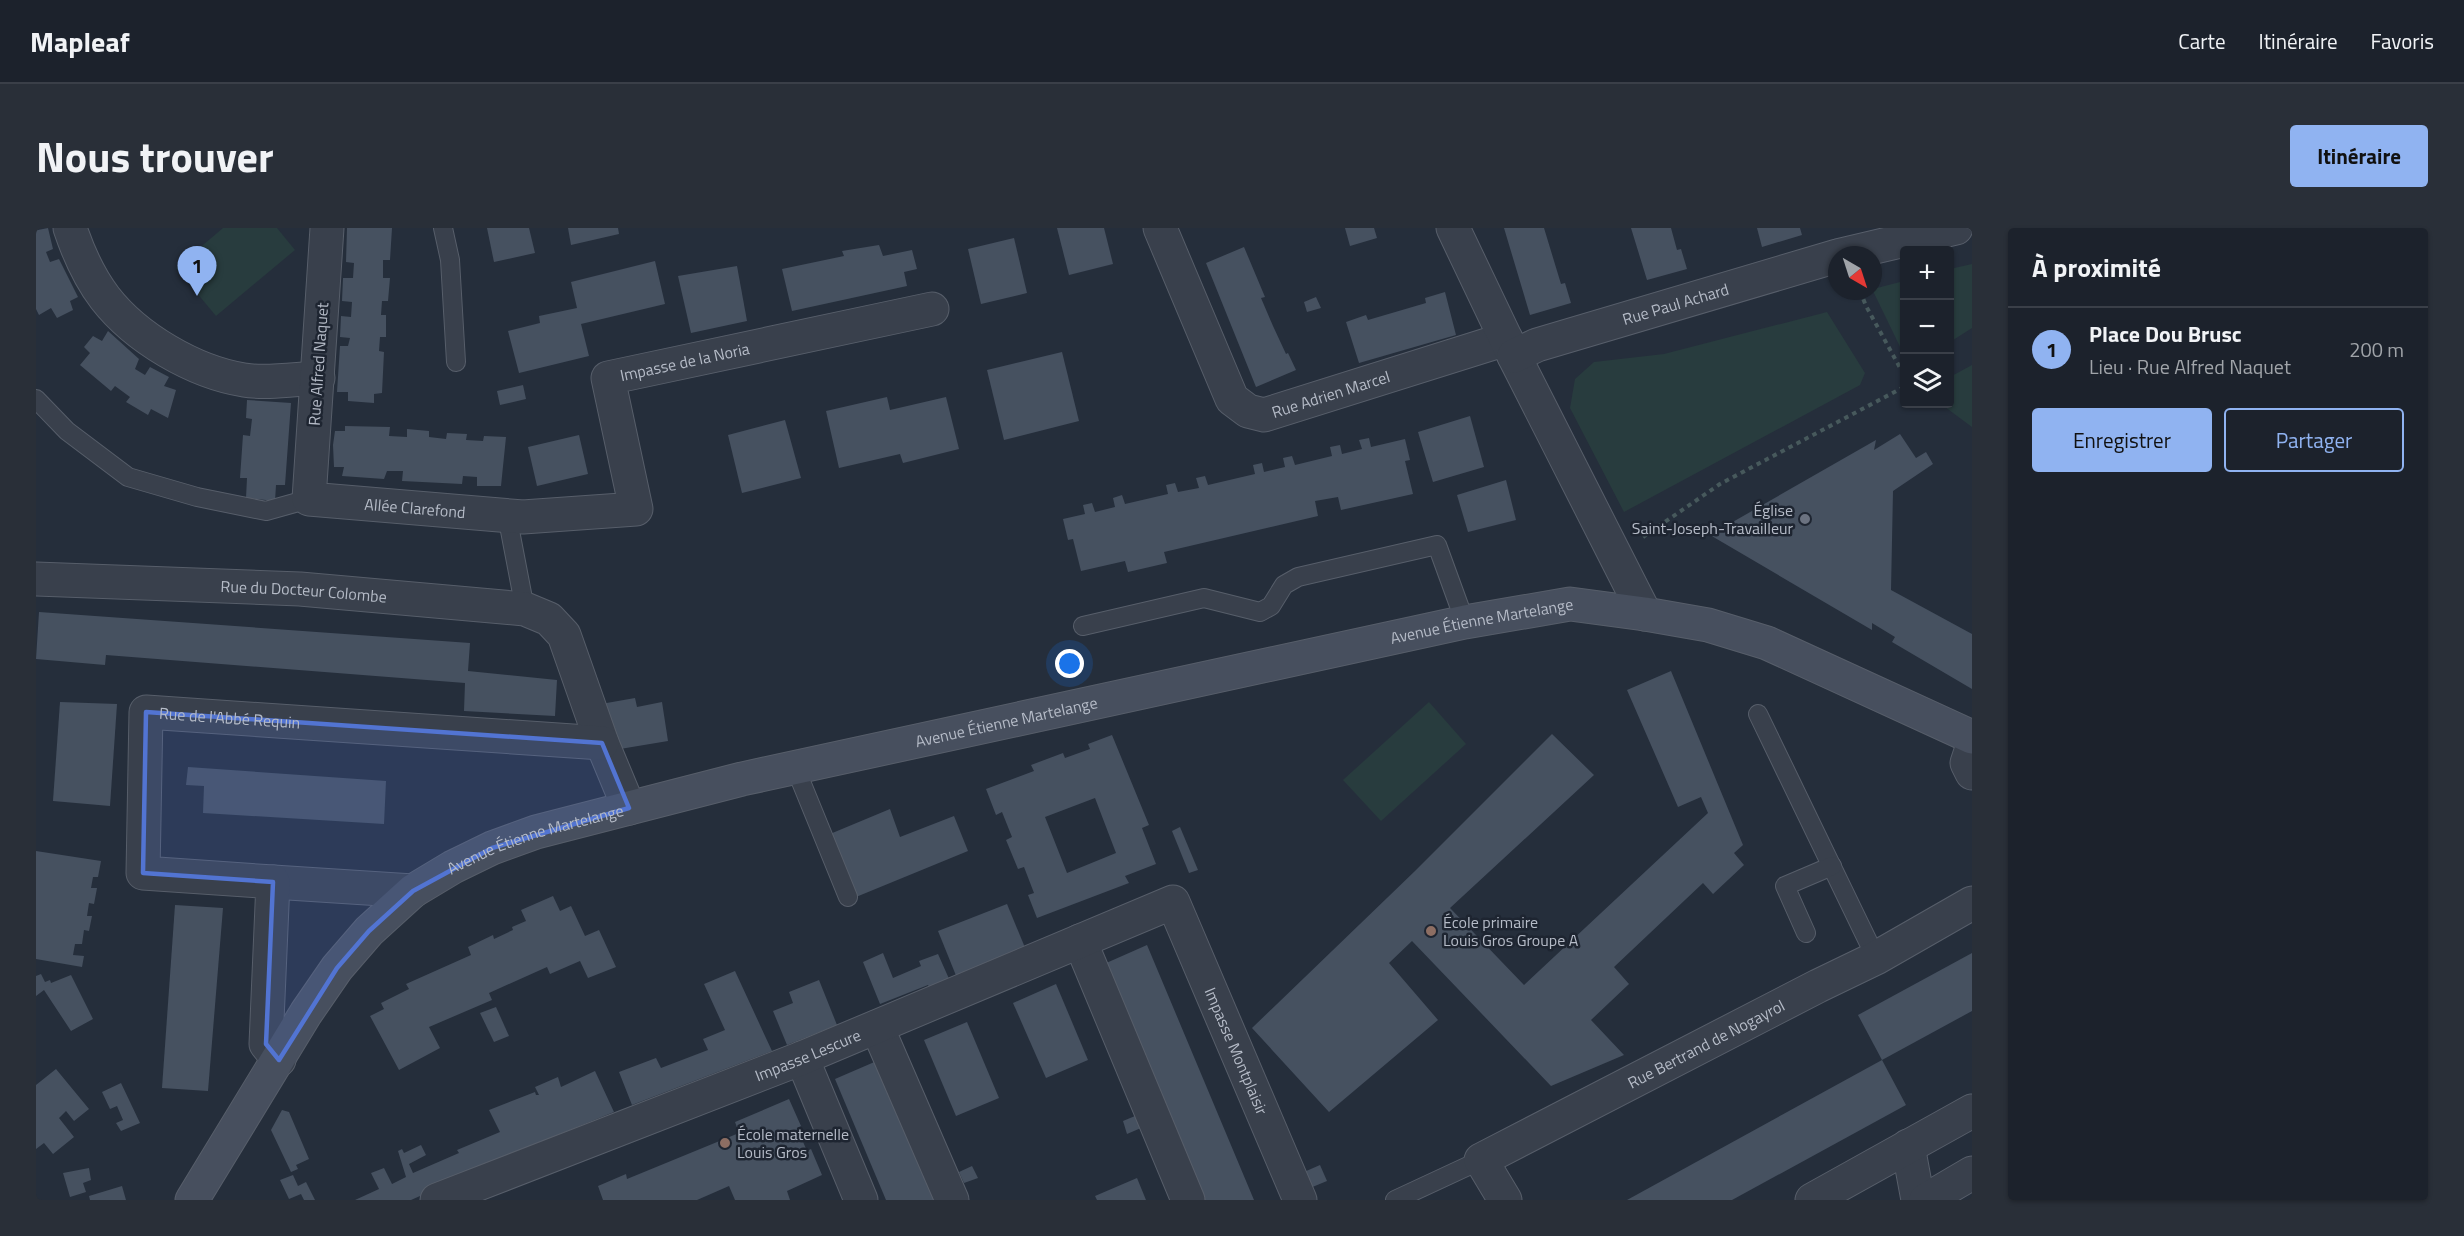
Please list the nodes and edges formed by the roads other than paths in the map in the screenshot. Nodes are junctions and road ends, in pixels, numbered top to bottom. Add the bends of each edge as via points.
1 (70, 228) edge
2 (327, 228) edge
3 (443, 228) edge
4 (1160, 228) edge
5 (1453, 228) edge
6 (1956, 228) edge
7 (1881, 246) edge
8 (1828, 259) edge
9 (932, 309) dead end
10 (1510, 347) junction
11 (456, 362) dead end
12 (318, 378) junction
13 (36, 399) edge
14 (309, 499) junction
15 (515, 516) junction
16 (36, 579) edge
17 (525, 609) junction
18 (1645, 614) junction
19 (1465, 622) junction
20 (1083, 626) dead end
21 (1758, 714) dead end
22 (1972, 737) edge
23 (602, 743) junction
24 (1972, 748) edge
25 (795, 767) junction
26 (1972, 773) edge
27 (629, 808) junction
28 (1832, 866) junction
29 (273, 882) junction
30 (413, 891) junction
31 (848, 897) dead end
32 (1173, 902) joint
33 (1972, 903) edge
34 (1806, 933) dead end
35 (1080, 941) junction
36 (1876, 958) junction
37 (877, 1027) junction
38 (802, 1058) junction
39 (279, 1060) junction
40 (1972, 1111) edge
41 (1908, 1146) junction
42 (1481, 1160) junction
43 (1972, 1173) edge
44 (192, 1200) edge
45 (437, 1200) edge
46 (861, 1200) edge
47 (952, 1200) edge
48 (1188, 1200) edge
49 (1300, 1200) edge
50 (1395, 1200) edge
51 (1505, 1200) edge
52 (1812, 1200) edge
53 (1918, 1200) edge
54 (1926, 1200) edge

1 - 12 street via 84,264 105,298 134,327 168,352 246,381
2 - 12 street, Rue Alfred Naquet
3 - 11 lane via 450,260
4 - 10 street, Rue Adrien Marcel via 1232,399 1248,411 1264,415
5 - 10 street
6 - 7 street, Rue Paul Achard
8 - 10 street, Rue Paul Achard via 1538,345
9 - 15 street, Impasse de la Noria via 608,378 636,509
10 - 18 street
12 - 14 street, Rue Alfred Naquet
13 - 14 lane via 67,431 128,477 266,511
14 - 15 street, Allée Clarefond
15 - 17 lane
16 - 17 street, Rue du Docteur Colombe via 300,589
17 - 23 street, Rue du Docteur Colombe via 549,619 564,635
18 - 19 street, Avenue Étienne Martelange via 1570,604
18 - 22 street, Avenue Étienne Martelange via 1708,625 1767,643
19 - 20 lane via 1437,545 1298,577 1284,585 1271,606 1260,612 1204,598
19 - 25 street, Avenue Étienne Martelange
21 - 28 lane
23 - 27 street
23 - 29 street, Rue de l'Abbé Requin via 146,712 143,873
24 - 26 street via 1968,763
25 - 27 street, Avenue Étienne Martelange
25 - 31 lane
27 - 30 street, Avenue Étienne Martelange via 536,832 492,848
28 - 34 lane via 1785,886
28 - 36 lane
29 - 30 street
29 - 39 street via 266,1044
30 - 39 street, Avenue Étienne Martelange via 369,931 337,968
32 - 35 street, Impasse Lescure
32 - 49 street, Impasse Montplaisir
33 - 36 street, Rue Bertrand de Nogayrol
35 - 37 street, Impasse Lescure
35 - 48 street
36 - 42 street, Rue Bertrand de Nogayrol
37 - 38 street, Impasse Lescure
37 - 47 street
38 - 45 street, Impasse Lescure
38 - 46 street
39 - 44 street, Avenue Étienne Martelange
40 - 41 street
41 - 52 street
41 - 53 street
42 - 50 lane
42 - 51 street
43 - 54 street

